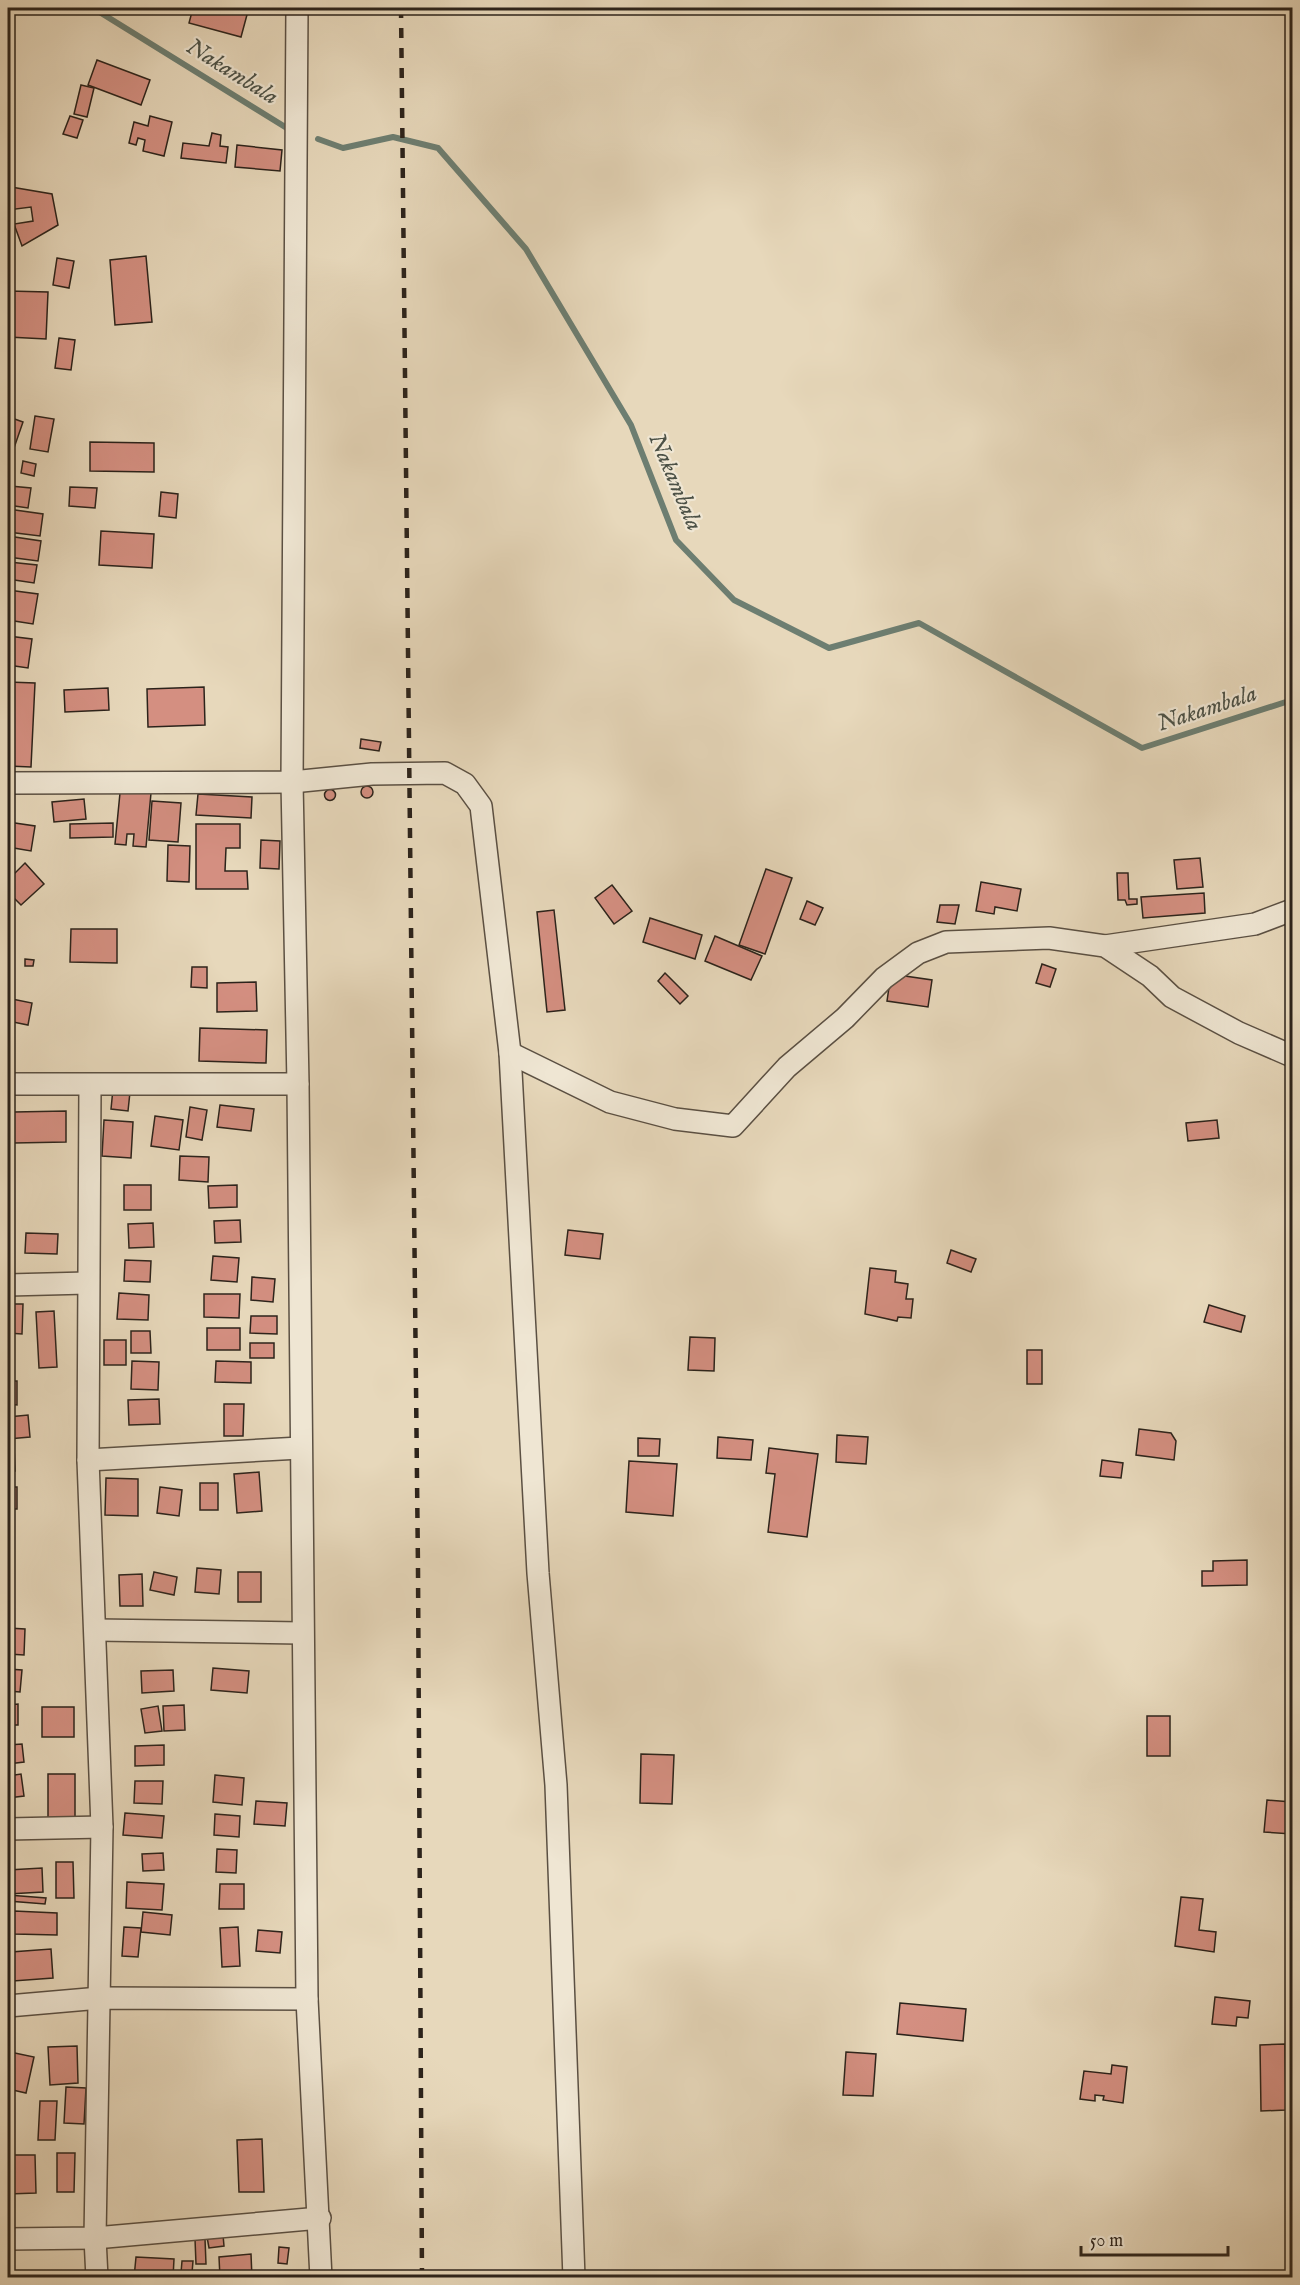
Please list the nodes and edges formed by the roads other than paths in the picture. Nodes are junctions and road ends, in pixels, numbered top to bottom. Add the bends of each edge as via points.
1 (297, 8) edge
2 (292, 782) junction
3 (8, 783) edge
4 (1293, 910) edge
5 (1105, 946) junction
6 (510, 1053) junction
7 (1293, 1056) edge
8 (8, 1084) edge
9 (298, 1084) junction
10 (90, 1085) junction
11 (87, 1283) junction
12 (8, 1285) edge
13 (300, 1448) junction
14 (88, 1460) junction
15 (96, 1630) junction
16 (301, 1633) junction
17 (102, 1827) junction
18 (8, 1829) edge
19 (100, 1998) junction
20 (307, 1999) junction
21 (8, 2006) edge
22 (320, 2218) junction
23 (95, 2238) junction
24 (8, 2239) edge
25 (97, 2277) edge
26 (321, 2277) edge
27 (574, 2277) edge

1 - 2 street
2 - 3 street
2 - 6 street via 372,774 445,773 473,792 481,806
2 - 9 street
4 - 5 street via 1255,924
5 - 6 street via 1049,938 979,939 946,942 918,953 884,978 845,1018 787,1066 733,1126 675,1119 610,1102
5 - 7 street via 1150,976 1172,997
6 - 27 street via 537,1549 556,1785
8 - 10 street
9 - 10 street
9 - 13 street
10 - 11 street
11 - 12 street
11 - 14 street
13 - 14 street
13 - 16 street
14 - 15 street
15 - 16 street
15 - 17 street
16 - 20 street
17 - 18 street
17 - 19 street
19 - 20 street
19 - 21 street
19 - 23 street
20 - 22 street
22 - 23 street
22 - 26 street
23 - 24 street
23 - 25 street

